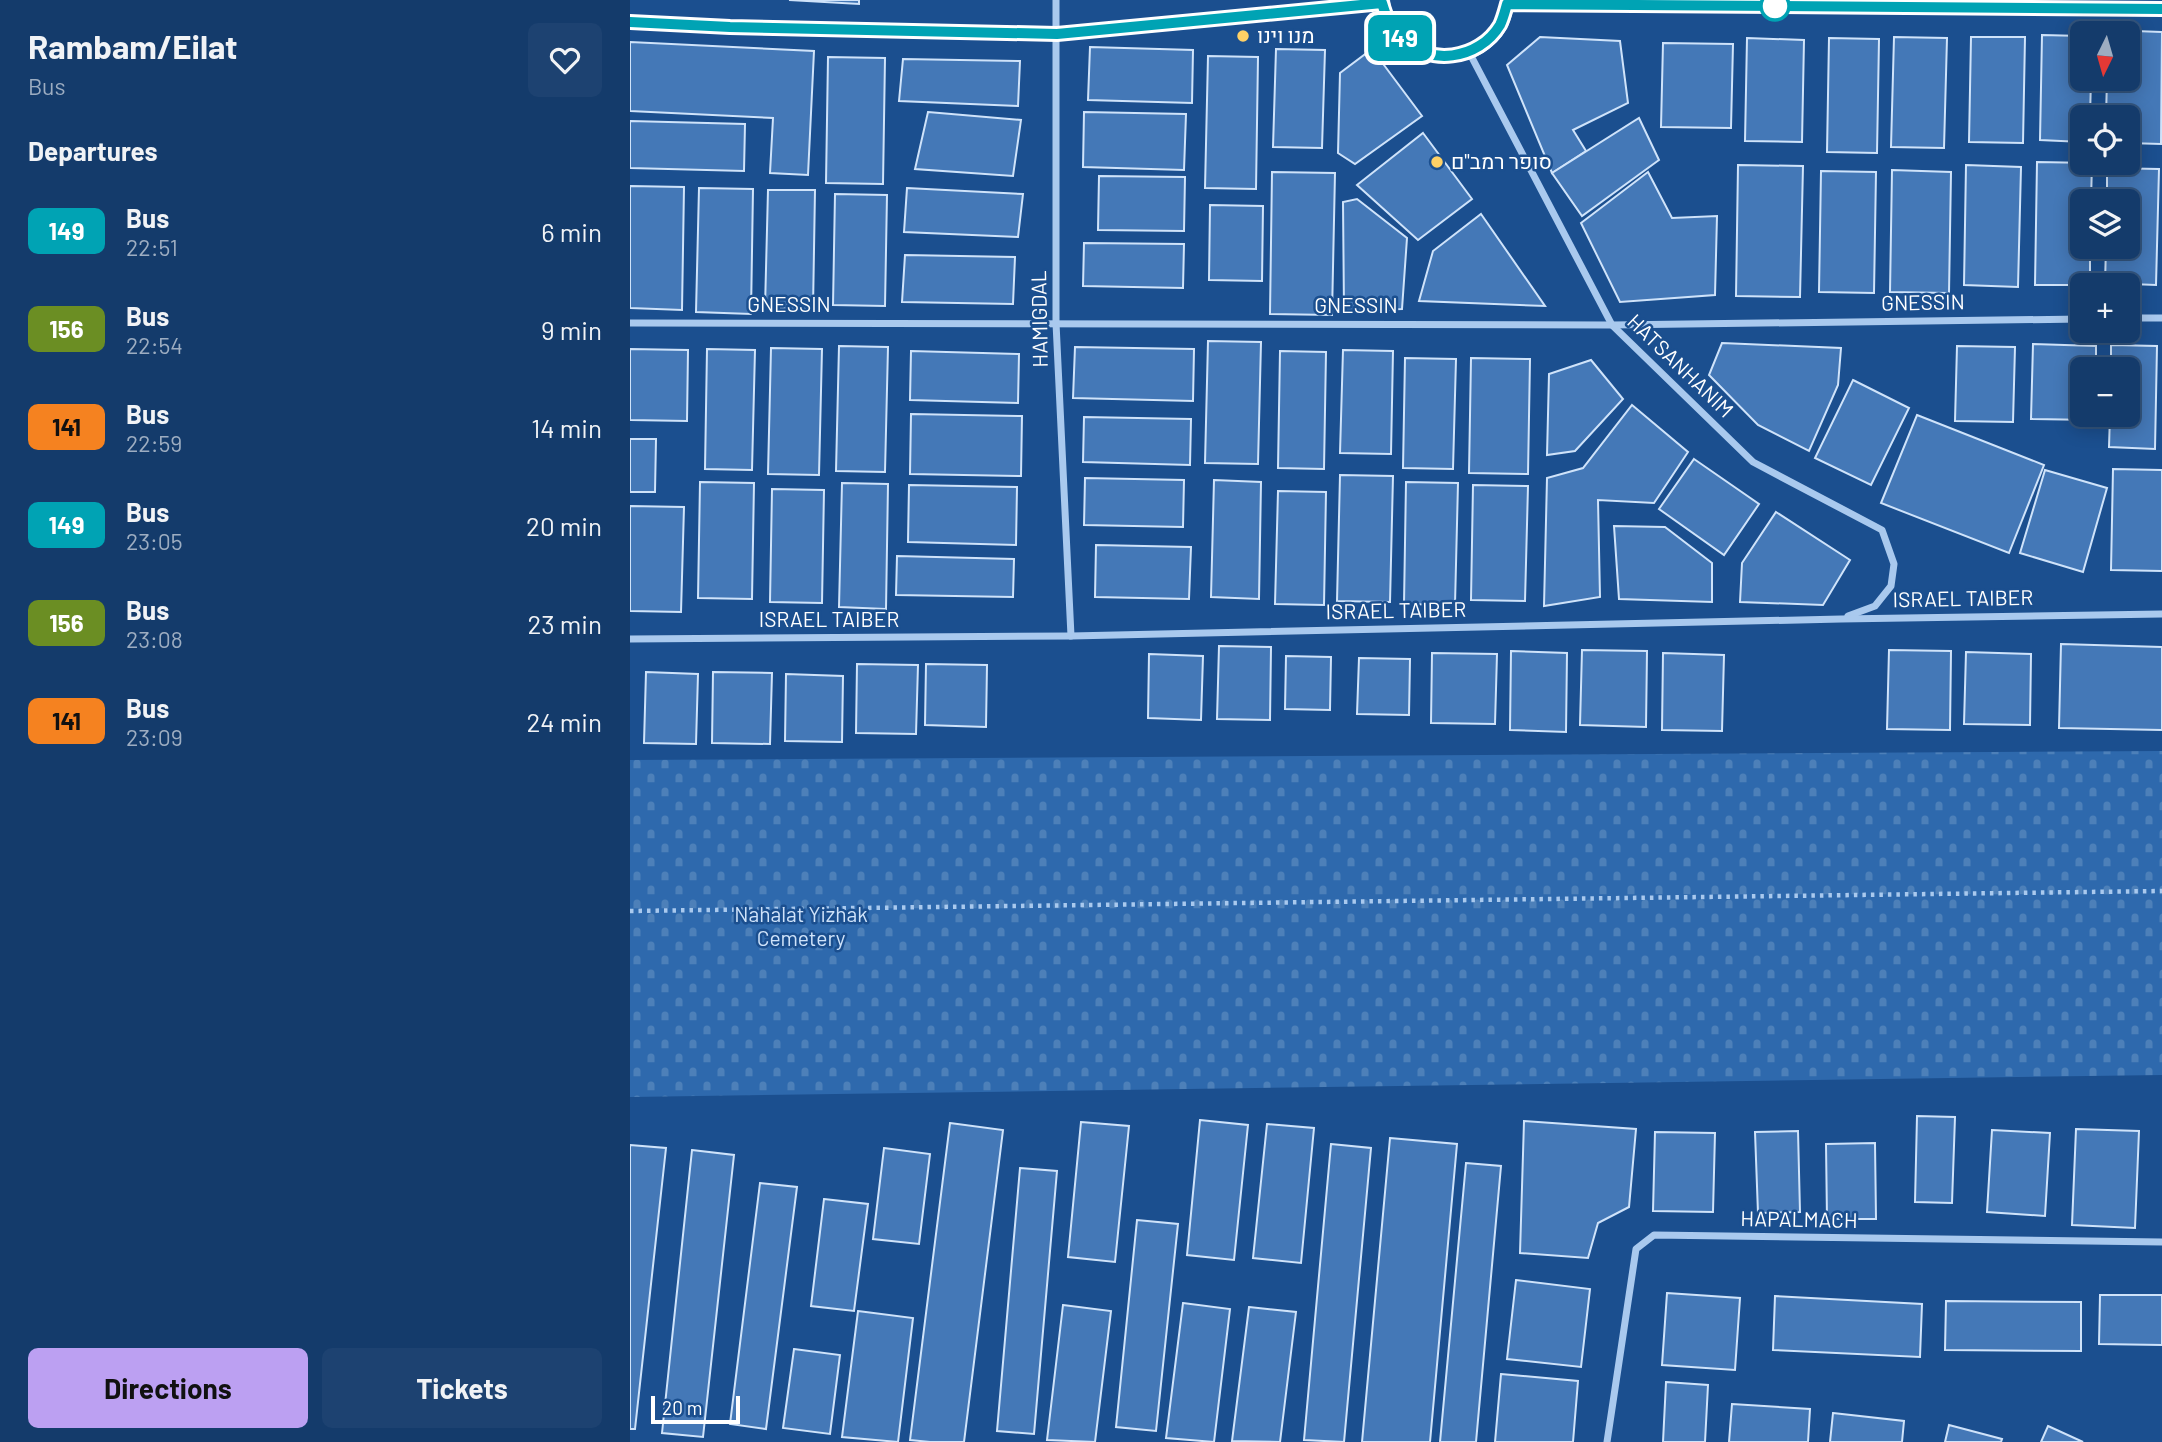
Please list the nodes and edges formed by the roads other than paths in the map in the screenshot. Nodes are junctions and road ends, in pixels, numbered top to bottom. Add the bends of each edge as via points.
1 (1056, 0) edge
2 (1382, 1) edge
3 (1507, 2) edge
4 (1997, 4) edge
5 (2162, 9) edge
6 (630, 22) edge
7 (1057, 34) junction
8 (1469, 52) junction
9 (2140, 318) edge
10 (2162, 318) edge
11 (2070, 319) edge
12 (630, 323) edge
13 (1056, 323) junction
14 (1612, 325) junction
15 (2162, 614) edge
16 (1841, 619) junction
17 (1071, 636) junction
18 (630, 639) edge
19 (2162, 1242) edge
20 (1607, 1442) edge

1 - 7 street, HAMIGDAL
2 - 7 street
2 - 8 street via 1398,37 1413,49 1450,57
3 - 4 street
3 - 8 street via 1500,24 1487,41
4 - 5 street
6 - 7 street
7 - 13 street, HAMIGDAL
8 - 14 street, HATSANHANIM
9 - 10 street
11 - 14 street, GNESSIN
12 - 13 street, GNESSIN
13 - 14 street, GNESSIN
13 - 17 street, HAMIGDAL
14 - 16 street, HATSANHANIM via 1753,462 1882,530 1894,564 1891,586 1875,606
15 - 16 street, ISRAEL TAIBER
16 - 17 street, ISRAEL TAIBER
17 - 18 street, ISRAEL TAIBER
19 - 20 street, HAPALMACH via 1654,1235 1636,1249

